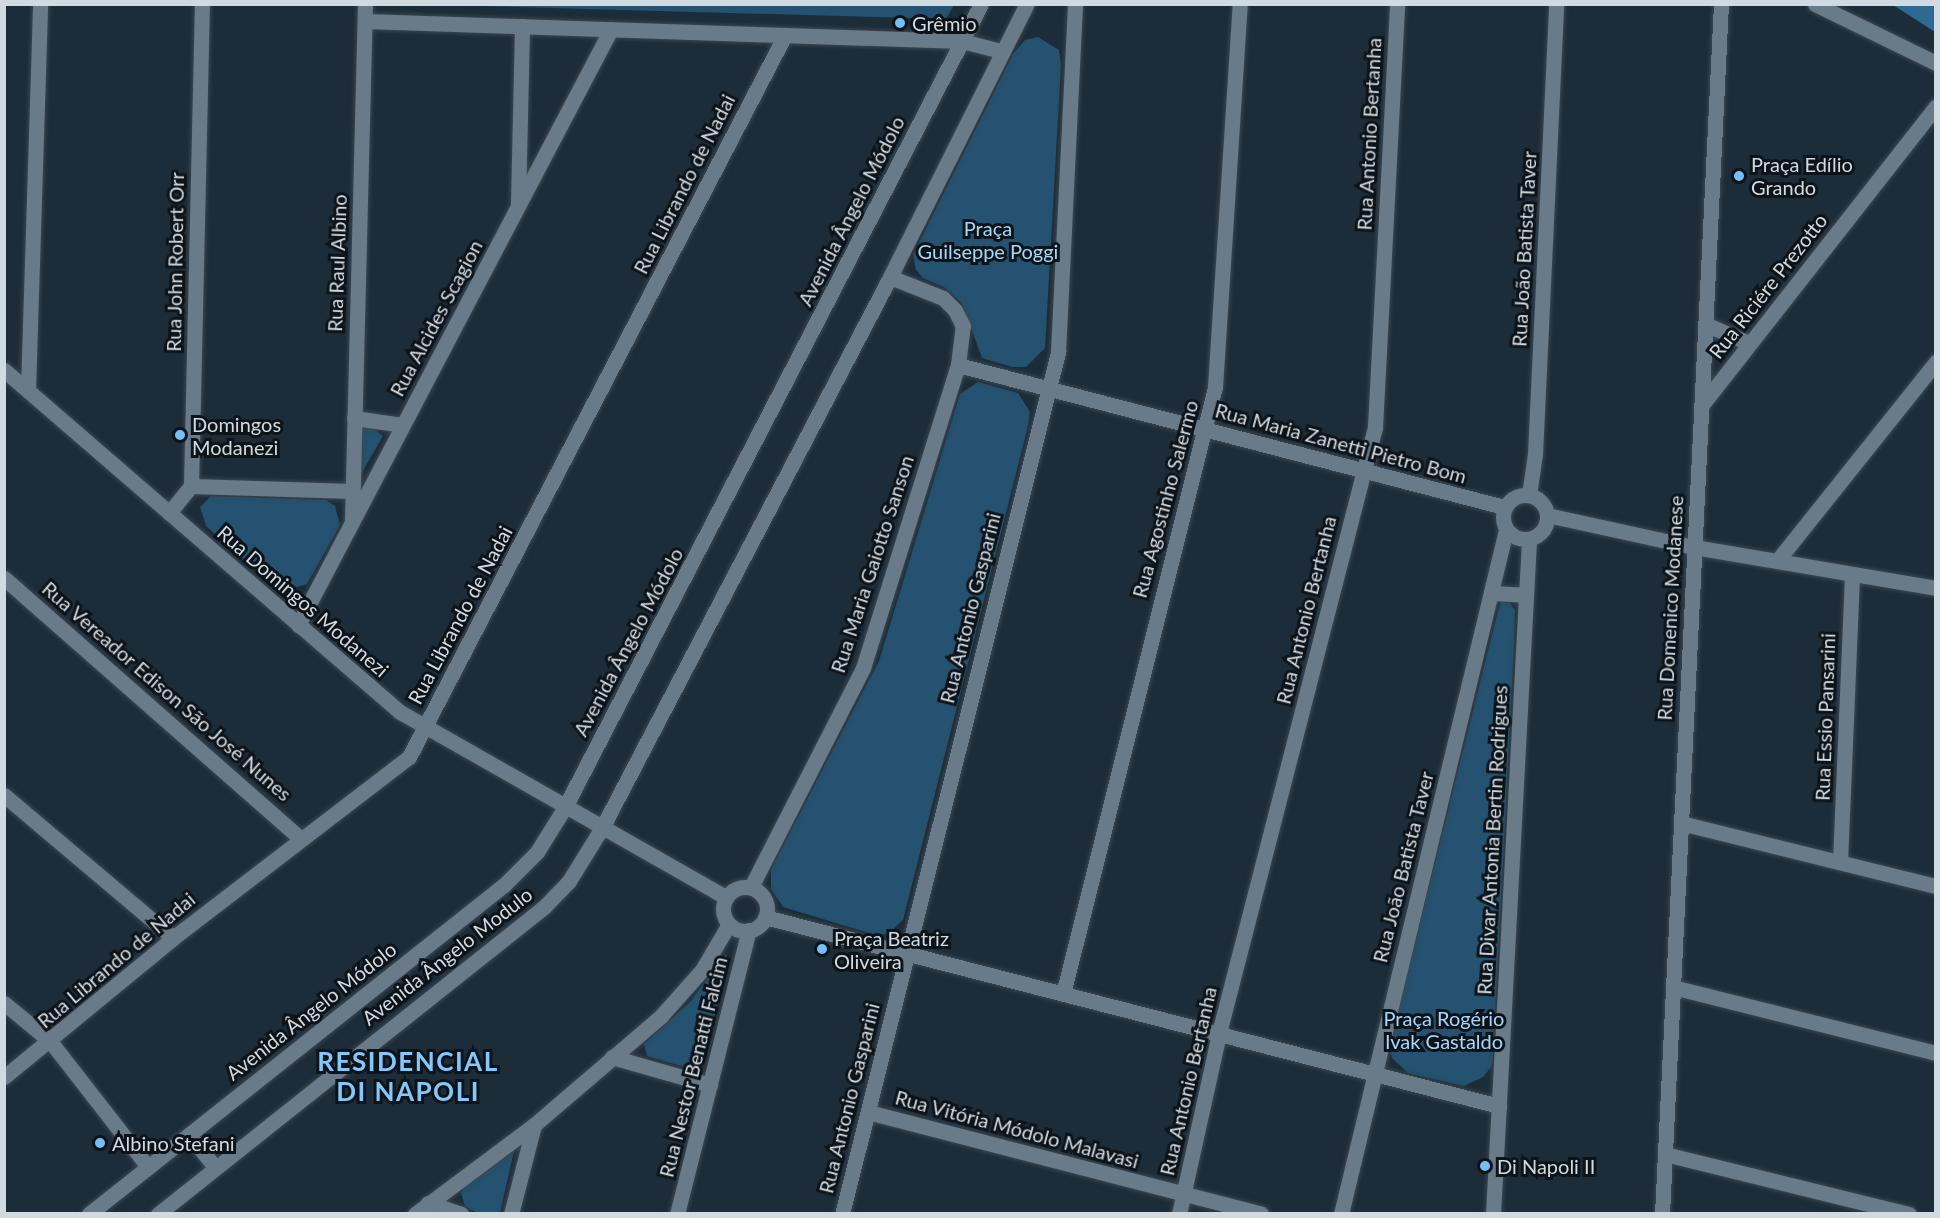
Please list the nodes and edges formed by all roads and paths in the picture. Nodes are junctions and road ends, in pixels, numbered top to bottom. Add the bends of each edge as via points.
1 (40, 4) edge
2 (201, 4) edge
3 (365, 4) edge
4 (981, 4) edge
5 (1027, 4) edge
6 (1075, 4) edge
7 (1240, 4) edge
8 (1397, 4) edge
9 (1557, 4) edge
10 (1721, 4) edge
11 (1815, 4) edge
12 (365, 21) junction
13 (522, 26) junction
14 (611, 29) junction
15 (785, 35) junction
16 (962, 41) junction
17 (1001, 51) junction
18 (1935, 63) edge
19 (1935, 106) edge
20 (518, 207) junction
21 (890, 277) junction
22 (1705, 324) junction
23 (1749, 343) junction
24 (1935, 363) edge
25 (958, 365) junction
26 (4, 370) edge
27 (1048, 388) junction
28 (28, 390) junction
29 (1701, 406) junction
30 (354, 418) junction
31 (403, 425) junction
32 (1206, 430) junction
33 (1364, 471) junction
34 (191, 486) junction
35 (352, 491) junction
36 (1529, 495) junction
37 (1504, 507) junction
38 (169, 513) junction
39 (1547, 515) junction
40 (352, 523) junction
41 (1506, 530) junction
42 (1529, 540) junction
43 (1694, 547) junction
44 (1777, 561) junction
45 (1852, 574) junction
46 (4, 578) edge
47 (1935, 588) edge
48 (1491, 593) junction
49 (1526, 595) junction
50 (298, 625) junction
51 (425, 726) junction
52 (4, 795) edge
53 (566, 807) junction
54 (1681, 823) junction
55 (603, 826) junction
56 (300, 838) junction
57 (1840, 862) junction
58 (1935, 886) edge
59 (751, 887) junction
60 (726, 897) junction
61 (765, 917) junction
62 (729, 924) junction
63 (749, 930) junction
64 (172, 938) junction
65 (906, 953) junction
66 (1673, 987) junction
67 (1063, 994) junction
68 (4, 1003) edge
69 (1219, 1034) junction
70 (50, 1041) junction
71 (1935, 1053) edge
72 (612, 1057) junction
73 (1375, 1074) junction
74 (4, 1077) edge
75 (710, 1086) junction
76 (1499, 1106) junction
77 (868, 1112) junction
78 (534, 1125) junction
79 (189, 1135) junction
80 (1665, 1154) junction
81 (148, 1167) junction
82 (215, 1167) junction
83 (1183, 1193) junction
84 (428, 1203) junction
85 (177, 1208) edge
86 (97, 1211) edge
87 (158, 1214) edge
88 (415, 1214) edge
89 (461, 1214) edge
90 (511, 1214) edge
91 (677, 1214) edge
92 (843, 1214) edge
93 (1179, 1214) edge
94 (1261, 1214) edge
95 (1341, 1214) edge
96 (1493, 1214) edge
97 (1662, 1214) edge
98 (1909, 1214) edge

1 - 28 street
2 - 34 street, Rua John Robert Orr
3 - 12 street, Rua Raul Albino
4 - 16 street, Avenida Ângelo Módolo
5 - 17 street
6 - 27 street, Rua Antonio Gasparini via 1058,352
7 - 32 street, Rua Agostinho Salermo via 1215,387
8 - 33 street, Rua Antonio Bertanha via 1375,427
9 - 36 street, Rua João Batista Taver via 1535,454
10 - 22 street, Rua Domenico Modanese
11 - 18 street
12 - 13 street
12 - 30 street, Rua Raul Albino
13 - 14 street
13 - 20 street
14 - 15 street
14 - 20 street, Rua Alcides Scagion
15 - 16 street
15 - 51 street, Rua Librando de Nadai
16 - 17 street
16 - 53 street, Avenida Ângelo Módolo
17 - 21 street
19 - 23 street, Rua Riciére Prezotto
20 - 31 street, Rua Alcides Scagion
21 - 25 street, Rua Maria Gaiotto Sanson via 943,298 955,310 963,326
21 - 55 street
22 - 23 street
22 - 29 street, Rua Domenico Modanese
23 - 29 street, Rua Riciére Prezotto
24 - 44 street
25 - 27 street, Rua Maria Zanetti Pietro Bom
25 - 59 street, Rua Maria Gaiotto Sanson via 863,668
26 - 28 street, Rua Domingos Modanezi
27 - 32 street, Rua Maria Zanetti Pietro Bom
27 - 65 street, Rua Antonio Gasparini
28 - 38 street, Rua Domingos Modanezi
29 - 43 street, Rua Domenico Modanese
30 - 31 street
30 - 35 street, Rua Raul Albino
31 - 40 street, Rua Alcides Scagion
32 - 33 street, Rua Maria Zanetti Pietro Bom
32 - 67 street, Rua Agostinho Salermo
33 - 37 street, Rua Maria Zanetti Pietro Bom
33 - 69 street, Rua Antonio Bertanha
34 - 35 street
34 - 38 street
35 - 40 street, Rua Raul Albino
36 - 37 street via 1514,497
36 - 39 street via 1541,502
37 - 41 street
38 - 50 street, Rua Domingos Modanezi
39 - 42 street via 1545,528
39 - 43 street
40 - 50 street, Rua Alcides Scagion
41 - 42 street via 1516,538
41 - 48 street, Rua João Batista Taver
42 - 49 street, Rua Divar Antonia Bertin Rodrigues
43 - 44 street
43 - 54 street, Rua Domenico Modanese
44 - 45 street
45 - 47 street
45 - 57 street, Rua Essio Pansarini
46 - 56 street, Rua Vereador Edison São José Nunes
48 - 49 street
48 - 73 street, Rua João Batista Taver
49 - 76 street, Rua Divar Antonia Bertin Rodrigues
50 - 51 street, Rua Domingos Modanezi via 400,712
51 - 53 street, Rua Domingos Modanezi
51 - 56 street, Rua Librando de Nadai via 409,757
52 - 64 street
53 - 55 street, Rua Domingos Modanezi
53 - 79 street, Avenida Ângelo Módolo via 523,869
54 - 57 street
54 - 66 street, Rua Domenico Modanese
55 - 60 street, Rua Domingos Modanezi
55 - 82 street, Avenida Ângelo Modulo via 569,881 544,907
56 - 64 street, Rua Librando de Nadai
57 - 58 street
59 - 60 street via 737,888
59 - 61 street via 763,896
60 - 62 street via 722,911
61 - 63 street
61 - 65 street
62 - 63 street
62 - 72 street via 682,995
63 - 75 street, Rua Nestor Benatti Falcim
64 - 70 street, Rua Librando de Nadai
65 - 67 street
65 - 77 street, Rua Antonio Gasparini
66 - 71 street
66 - 80 street, Rua Domenico Modanese
67 - 69 street
68 - 70 street
69 - 73 street
69 - 83 street, Rua Antonio Bertanha
70 - 74 street, Rua Librando de Nadai
70 - 81 street
72 - 75 street
72 - 78 street
73 - 76 street
73 - 95 street, Rua João Batista Taver
75 - 91 street, Rua Nestor Benatti Falcim
76 - 96 street, Rua Divar Antonia Bertin Rodrigues
77 - 83 street, Rua Vitória Módolo Malavasi
77 - 92 street, Rua Antonio Gasparini
78 - 84 street
78 - 90 street
79 - 81 street, Avenida Ângelo Módolo
79 - 82 street
80 - 97 street, Rua Domenico Modanese
80 - 98 street
81 - 86 street
82 - 85 street, Avenida Ângelo Modulo
83 - 93 street, Rua Antonio Bertanha
83 - 94 street, Rua Vitória Módolo Malavasi
84 - 88 street
84 - 89 street
85 - 87 street, Avenida Ângelo Modulo

